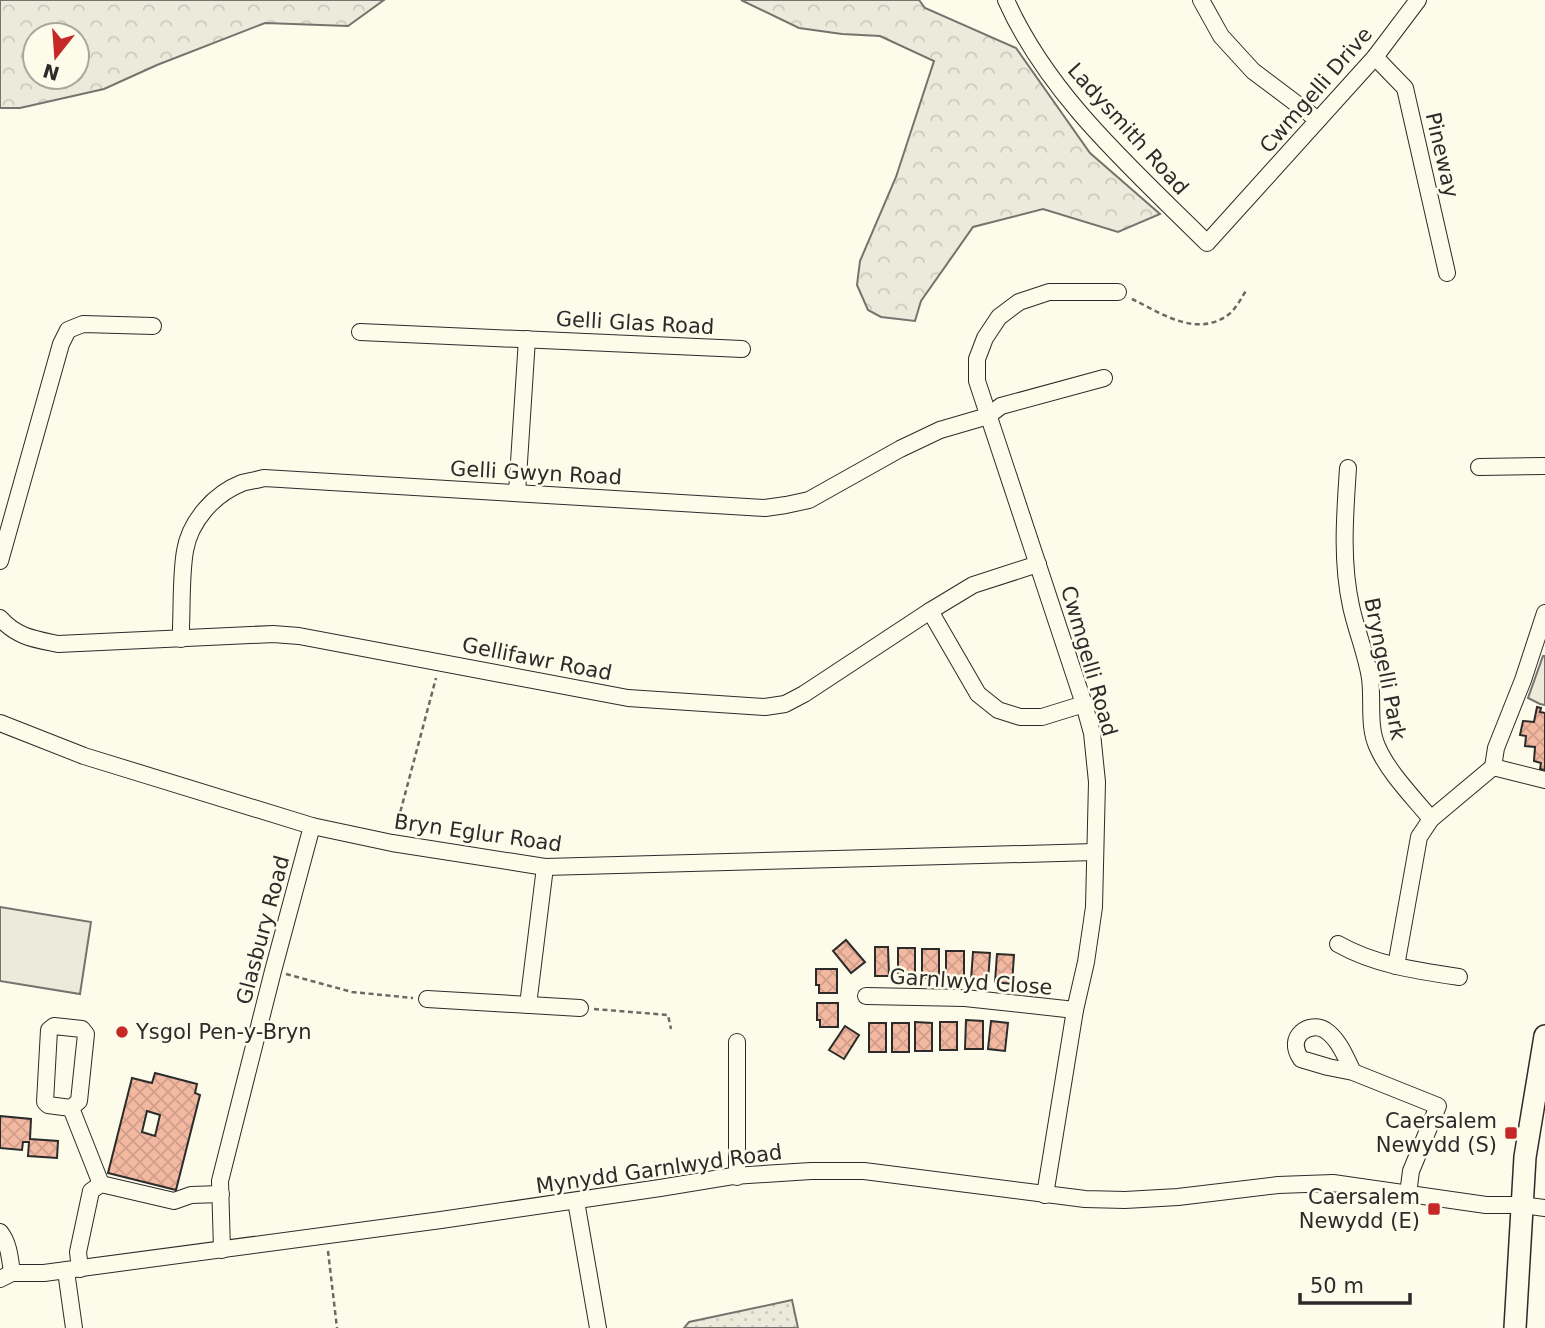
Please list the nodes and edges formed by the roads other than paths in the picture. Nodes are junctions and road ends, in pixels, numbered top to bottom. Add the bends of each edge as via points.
1 (1006, 0) edge
2 (1201, 0) edge
3 (1417, 1) edge
4 (1375, 57) junction
5 (1318, 120) junction
6 (1208, 243) joint
7 (1447, 273) dead end
8 (1118, 292) road end
9 (153, 326) dead end
10 (360, 331) dead end
11 (527, 339) junction
12 (742, 349) dead end
13 (1104, 378) dead end
14 (988, 416) junction
15 (1545, 466) edge
16 (1479, 467) dead end
17 (1348, 468) dead end
18 (517, 493) junction
19 (0, 561) edge
20 (1038, 564) junction
21 (930, 611) junction
22 (1545, 613) edge
23 (0, 618) edge
24 (181, 639) junction
25 (1084, 704) junction
26 (0, 723) edge
27 (1493, 767) junction
28 (1545, 780) edge
29 (1431, 819) junction
30 (312, 826) junction
31 (1095, 852) junction
32 (545, 867) junction
33 (1338, 944) dead end
34 (1396, 966) junction
35 (1459, 977) dead end
36 (866, 996) dead end
37 (427, 999) road end
38 (528, 1005) junction
39 (580, 1007) road end
40 (1074, 1010) junction
41 (1545, 1036) edge
42 (737, 1042) dead end
43 (1353, 1072) dead end
44 (71, 1108) junction
45 (737, 1177) junction
46 (101, 1184) junction
47 (221, 1194) junction
48 (1408, 1194) junction
49 (1045, 1195) junction
50 (576, 1201) junction
51 (1522, 1205) junction
52 (1545, 1208) edge
53 (0, 1232) edge
54 (222, 1250) junction
55 (73, 1270) junction
56 (6, 1276) edge
57 (74, 1328) edge
58 (598, 1328) edge
59 (1516, 1328) edge

1 - 6 street, Ladysmith Road via 1035,55 1074,107
2 - 5 street via 1221,36 1252,71
3 - 4 street, Cwmgelli Drive
4 - 5 street, Cwmgelli Drive
4 - 7 street, Pineway via 1405,88
5 - 6 street, Cwmgelli Drive
8 - 14 street, Cwmgelli Road via 1049,292 1019,302 999,317 977,359 977,381
9 - 19 street via 83,324 68,330
10 - 11 street, Gelli Glas Road
11 - 12 street, Gelli Glas Road
11 - 18 street, Gelli Glas Road
13 - 14 street, Gelli Gwyn Road via 1001,406
14 - 18 street, Gelli Gwyn Road via 940,430 809,500 786,505 765,508
14 - 20 street, Cwmgelli Road
15 - 16 street
17 - 29 street, Bryngelli Park via 1344,547 1348,592 1370,680 1376,745
18 - 24 street, Gelli Gwyn Road via 264,478 243,483 211,503 190,534
20 - 21 street, Gellifawr Road via 973,585
20 - 25 street, Cwmgelli Road
21 - 24 street, Gellifawr Road via 804,694 765,707 628,698 299,636
21 - 25 street via 978,694 998,710 1042,717
22 - 27 street
23 - 24 street, Gellifawr Road via 16,633 58,644
25 - 31 street, Cwmgelli Road via 1097,782
26 - 30 street, Bryn Eglur Road via 84,756
27 - 28 street
27 - 29 street
29 - 34 street via 1419,837
30 - 32 street, Bryn Eglur Road
30 - 47 street, Glasbury Road via 220,1181
31 - 32 street, Bryn Eglur Road
31 - 40 street, Cwmgelli Road via 1094,907
32 - 38 street
33 - 34 street
34 - 35 street
36 - 40 street, Garnlwyd Close via 965,998
37 - 38 street
38 - 39 street
40 - 49 street, Cwmgelli Road
41 - 51 main road via 1525,1157
42 - 45 street
43 - 48 street via 1438,1106 1410,1171
44 - 44 street via 45,1102 49,1030 54,1026 82,1029 86,1034 79,1101
44 - 46 street
45 - 49 street, Mynydd Garnlwyd Road via 864,1171
45 - 50 street, Mynydd Garnlwyd Road
46 - 47 street via 174,1200
46 - 55 street via 91,1191
47 - 54 street, Glasbury Road
48 - 49 street, Mynydd Garnlwyd Road via 1334,1183 1125,1200
48 - 51 street, Mynydd Garnlwyd Road
50 - 54 street, Mynydd Garnlwyd Road
50 - 58 street
51 - 52 street, Mynydd Garnlwyd Road
51 - 59 main road
53 - 56 street, Mynydd Garnlwyd Road via 9,1252
54 - 55 street, Mynydd Garnlwyd Road
55 - 56 street, Mynydd Garnlwyd Road
55 - 57 street

